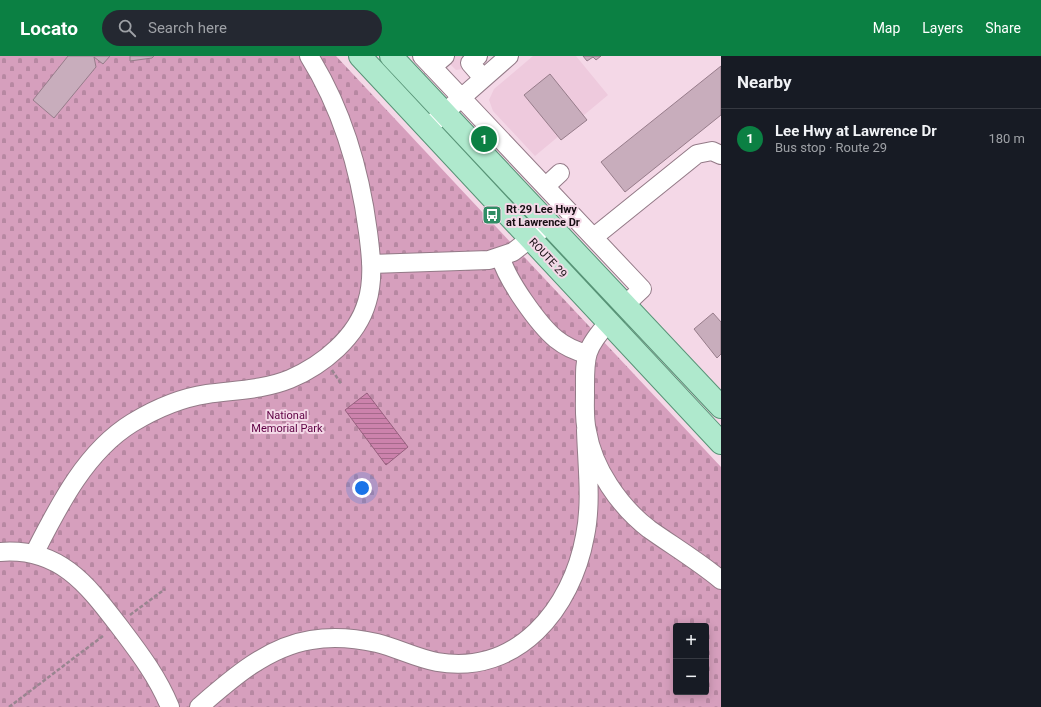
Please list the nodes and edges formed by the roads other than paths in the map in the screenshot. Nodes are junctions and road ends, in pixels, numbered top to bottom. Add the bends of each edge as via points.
1 (309, 56) edge
2 (360, 56) edge
3 (391, 56) edge
4 (478, 56) edge
5 (509, 56) edge
6 (437, 58) edge
7 (483, 78) junction
8 (460, 97) junction
9 (443, 112) junction
10 (427, 128) junction
11 (721, 155) edge
12 (560, 173) dead end
13 (546, 186) junction
14 (549, 224) junction
15 (594, 237) junction
16 (530, 239) junction
17 (501, 258) junction
18 (371, 264) junction
19 (625, 305) junction
20 (609, 322) junction
21 (587, 354) junction
22 (721, 407) edge
23 (586, 430) junction
24 (719, 437) edge
25 (0, 552) edge
26 (34, 554) junction
27 (721, 580) edge
28 (170, 707) edge
29 (199, 707) edge

1 - 18 street via 334,103 349,144 366,210
2 - 10 main road, ROUTE 29
3 - 9 main road
4 - 7 street via 470,63
5 - 7 street
6 - 8 street
7 - 8 street
8 - 9 street
8 - 13 street via 518,149
9 - 10 street
9 - 14 main road
10 - 16 main road, ROUTE 29
11 - 15 street via 712,151 698,154
12 - 13 street
13 - 15 street
14 - 16 street
14 - 19 main road
15 - 19 street via 642,289
16 - 17 street
16 - 20 main road, ROUTE 29
17 - 18 street
17 - 21 street via 507,274 555,338 571,349
18 - 26 street via 367,302 357,324 337,349 310,369 271,386 195,396 151,412 130,424 93,458 50,522
19 - 22 main road
20 - 21 street via 594,338
20 - 24 main road, ROUTE 29
21 - 23 street
23 - 27 street via 602,474 632,514
23 - 29 street via 588,511 581,557 574,578 548,620 518,646 480,662 458,664 416,657 378,643 356,639 333,637 310,640 288,645 268,654 242,671
25 - 26 street
26 - 28 street via 58,564 78,577 92,591 149,666

